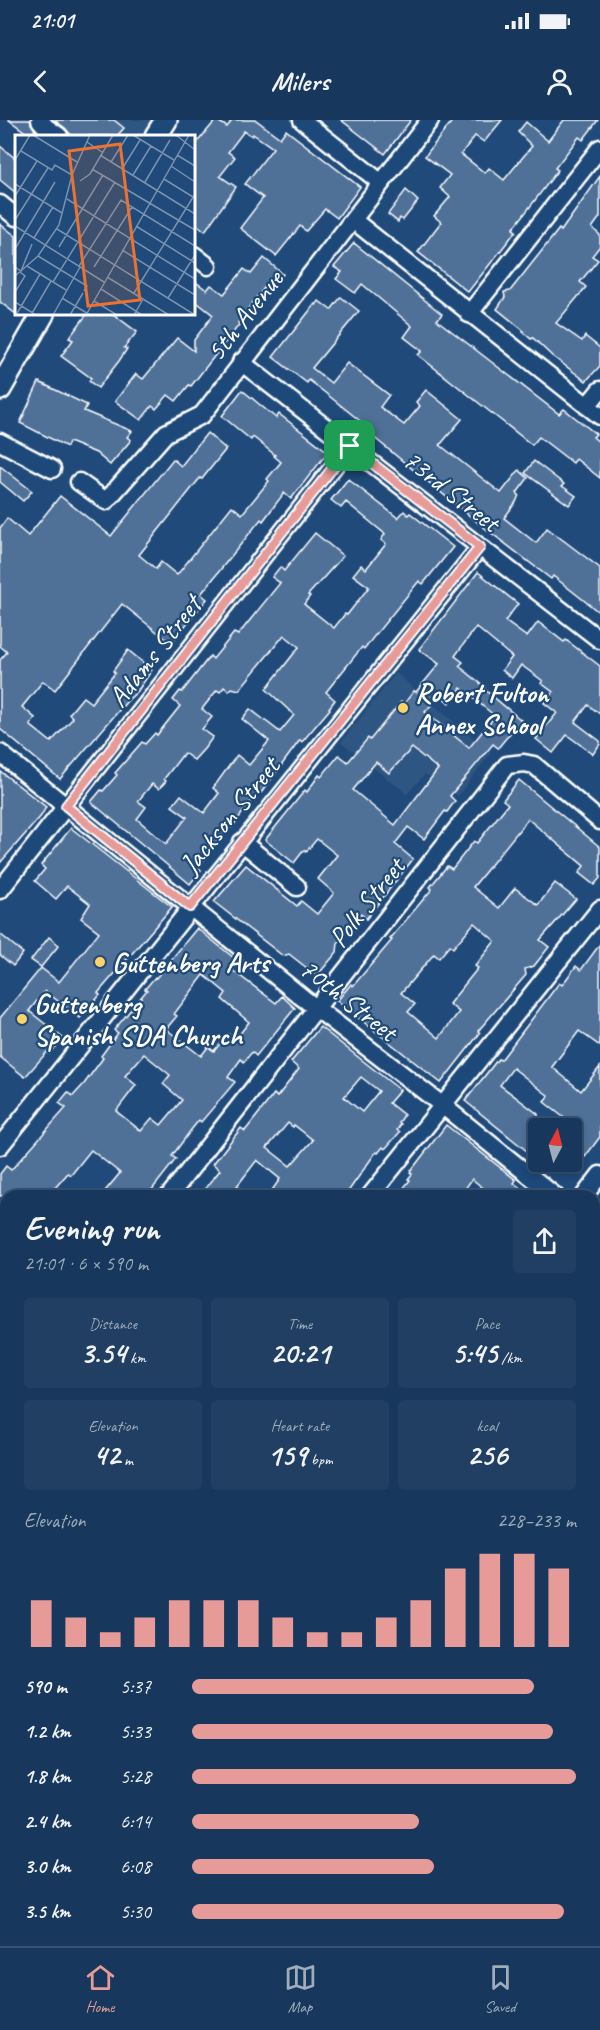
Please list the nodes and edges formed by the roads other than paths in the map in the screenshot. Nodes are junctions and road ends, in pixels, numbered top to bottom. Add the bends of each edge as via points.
1 (40, 120) edge
2 (166, 120) edge
3 (302, 120) edge
4 (430, 120) edge
5 (58, 135) edge
6 (157, 135) edge
7 (600, 148) edge
8 (380, 182) junction
9 (0, 204) edge
10 (15, 216) edge
11 (353, 220) junction
12 (195, 256) edge
13 (208, 266) dead end
14 (469, 314) junction
15 (42, 315) edge
16 (241, 362) junction
17 (0, 389) edge
18 (600, 390) edge
19 (594, 411) edge
20 (0, 442) edge
21 (350, 446) junction
22 (52, 469) dead end
23 (79, 482) dead end
24 (480, 547) junction
25 (600, 640) edge
26 (0, 753) edge
27 (66, 806) junction
28 (600, 821) edge
29 (242, 842) junction
30 (297, 887) dead end
31 (0, 890) edge
32 (190, 907) junction
33 (600, 909) edge
34 (317, 1008) junction
35 (442, 1105) junction
36 (0, 1146) edge
37 (600, 1175) edge
38 (174, 1190) edge
39 (375, 1190) edge
40 (548, 1190) edge
41 (589, 1190) edge

1 - 5 street
2 - 6 main road
3 - 8 street
4 - 8 street, 5th Avenue
7 - 14 street
8 - 11 street, 5th Avenue
9 - 10 street
11 - 14 street
11 - 16 street, 5th Avenue
12 - 13 street
14 - 19 street
15 - 17 main road
16 - 21 street, 73rd Street
16 - 23 street, 5th Avenue via 202,415 166,433 106,501
18 - 19 street
20 - 22 street
21 - 24 street, 73rd Street
21 - 27 street, Adams Street
24 - 25 street, 73rd Street
24 - 29 street, Jackson Street
26 - 27 street, 70th Street
27 - 31 street, Adams Street
27 - 32 street, 70th Street
28 - 34 street, Polk Street via 534,765 507,765
29 - 30 street
29 - 32 street, Jackson Street
32 - 34 street, 70th Street
32 - 36 street, Jackson Street
33 - 35 street
34 - 35 street, 70th Street
34 - 38 street, Polk Street
35 - 39 street
35 - 40 street, 70th Street
37 - 41 street

